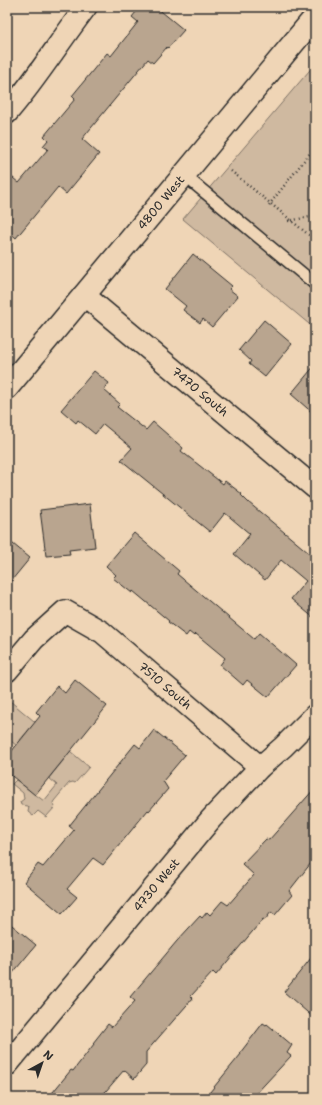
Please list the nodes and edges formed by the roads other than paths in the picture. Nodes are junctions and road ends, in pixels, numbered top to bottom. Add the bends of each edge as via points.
1 (86, 7) edge
2 (315, 18) edge
3 (10, 103) edge
4 (184, 175) junction
5 (315, 284) edge
6 (84, 295) junction
7 (7, 388) edge
8 (315, 488) edge
9 (7, 671) edge
10 (315, 715) edge
11 (260, 766) junction
12 (7, 1065) edge

1 - 3 street
2 - 4 main road, 4800 West
4 - 5 lane
4 - 6 main road, 4800 West
6 - 7 main road, 4800 West
6 - 8 street, 7470 South
9 - 11 street, 7510 South via 34,639 65,611 102,632
10 - 11 street, 4730 West
11 - 12 street, 4730 West via 211,819

